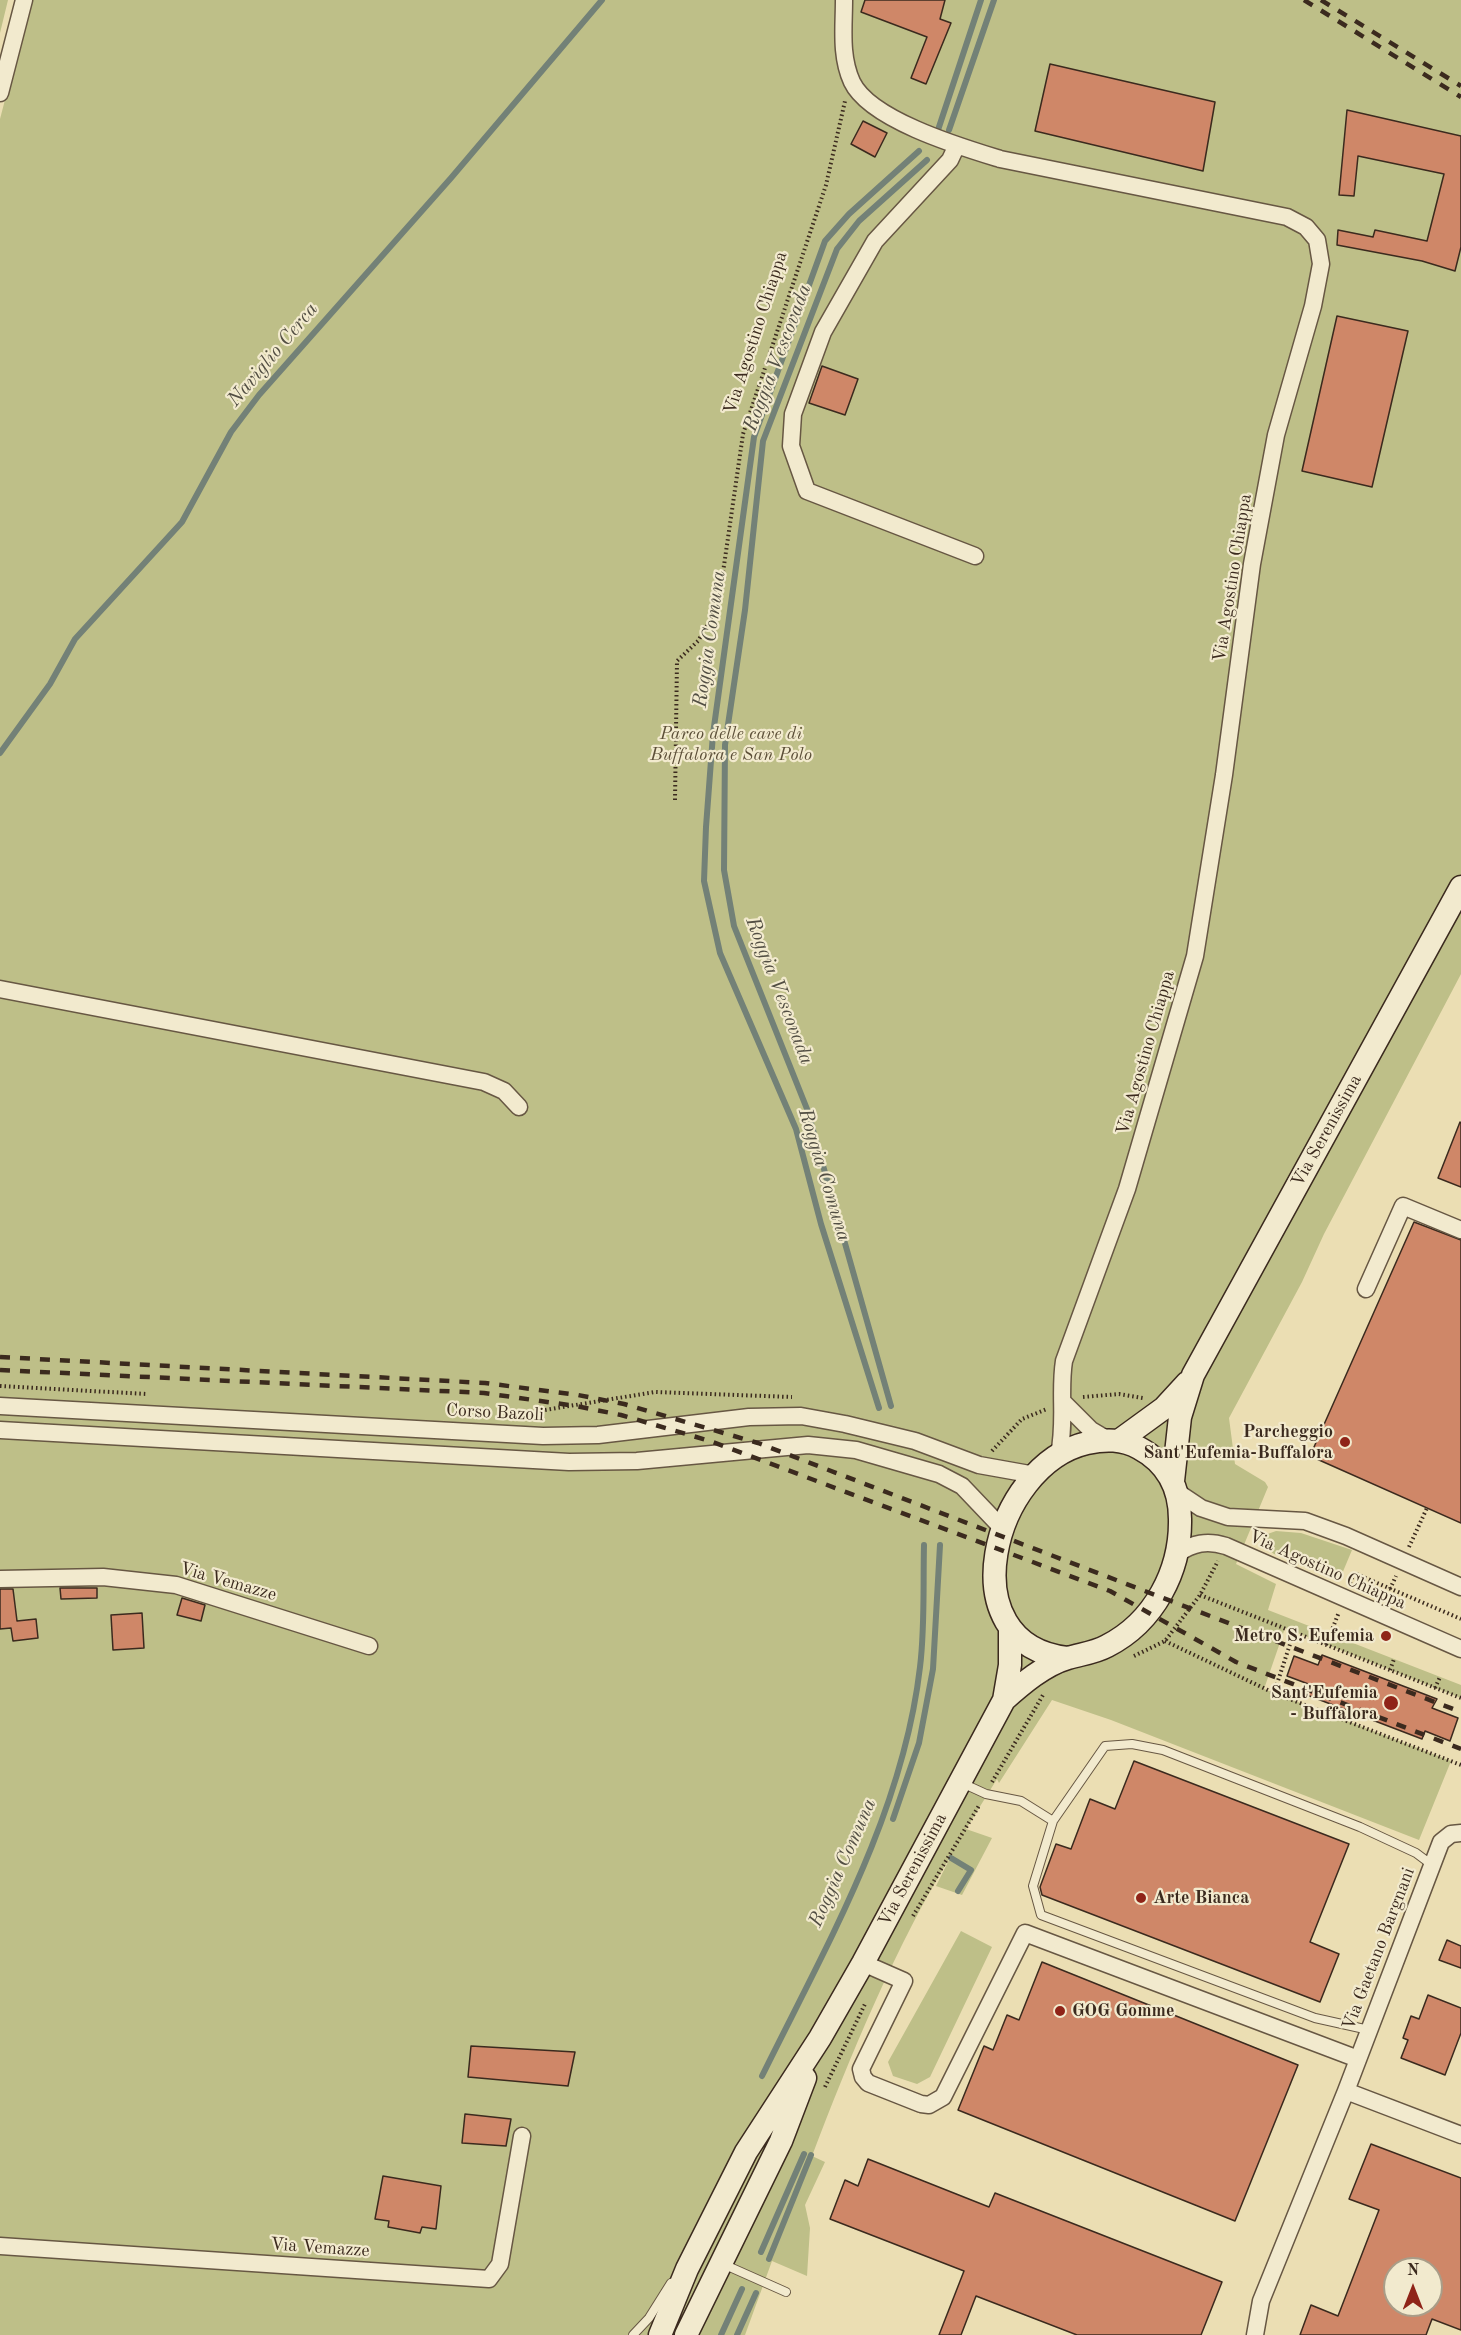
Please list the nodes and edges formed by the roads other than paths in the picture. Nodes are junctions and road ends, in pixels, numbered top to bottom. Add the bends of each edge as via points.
1 (24, 0) edge
2 (844, 0) edge
3 (0, 93) edge
4 (957, 146) junction
5 (975, 556) dead end
6 (1461, 887) edge
7 (0, 988) edge
8 (519, 1107) dead end
9 (1461, 1230) edge
10 (1366, 1289) dead end
11 (1193, 1375) junction
12 (1063, 1402) junction
13 (0, 1406) edge
14 (0, 1430) edge
15 (1114, 1440) junction
16 (1059, 1454) junction
17 (1035, 1475) junction
18 (1175, 1486) junction
19 (1002, 1528) junction
20 (1177, 1554) junction
21 (0, 1579) edge
22 (1461, 1587) edge
23 (1010, 1629) junction
24 (369, 1646) dead end
25 (1461, 1649) edge
26 (1067, 1658) junction
27 (1004, 1701) junction
28 (960, 1782) junction
29 (1053, 1821) junction
30 (1461, 1833) edge
31 (1432, 1864) junction
32 (863, 1963) junction
33 (1369, 2030) junction
34 (820, 2038) junction
35 (1358, 2059) junction
36 (1346, 2091) junction
37 (1461, 2135) edge
38 (522, 2136) dead end
39 (746, 2152) junction
40 (0, 2246) edge
41 (722, 2264) junction
42 (687, 2269) junction
43 (786, 2292) dead end
44 (633, 2335) edge
45 (660, 2335) edge
46 (686, 2335) edge
47 (1255, 2335) edge

1 - 3 street
2 - 4 street, Via Agostino Chiappa via 843,53 853,84 885,114
4 - 5 street via 950,160 875,241 823,332 793,414 791,447 807,491
4 - 12 street, Via Agostino Chiappa via 1000,159 1287,217 1306,227 1317,240 1321,264 1276,435 1252,564 1195,956 1127,1189 1064,1361
6 - 11 main road, Via Serenissima
7 - 8 street via 484,1082 504,1091
9 - 10 street via 1403,1206
11 - 15 main road, Via Serenissima via 1164,1408
11 - 18 main road, Via Serenissima via 1180,1417
12 - 15 street via 1091,1430
12 - 16 street, Via Agostino Chiappa
13 - 17 street, Corso Bazoli via 543,1436 598,1435 749,1417 801,1416 915,1441 979,1465
14 - 19 street via 568,1462 636,1461 808,1445 856,1450 939,1474 962,1486
15 - 16 main road, Via Serenissima via 1077,1446
15 - 18 main road via 1150,1454
16 - 17 main road, Via Serenissima
17 - 19 main road, Via Serenissima via 1016,1499
18 - 20 main road, Via Serenissima via 1180,1527
18 - 22 street, Via Agostino Chiappa via 1201,1508 1228,1517 1305,1521
19 - 23 main road, Via Serenissima via 995,1572 1001,1612
20 - 25 street, Via Agostino Chiappa via 1206,1542 1226,1546
20 - 26 main road, Via Serenissima via 1163,1591 1139,1622 1107,1647
21 - 24 street, Via Vemazze via 103,1577 176,1585
23 - 26 main road, Via Serenissima via 1035,1650
23 - 27 main road, Via Serenissima
26 - 27 main road, Via Serenissima via 1034,1676
27 - 28 main road, Via Serenissima
28 - 29 lane via 986,1794 1021,1801
28 - 32 main road, Via Serenissima
29 - 31 lane via 1105,1746 1132,1744 1163,1750 1360,1827
29 - 33 lane via 1032,1886 1041,1915 1316,2018
30 - 31 street, Via Gaetano Bargnani via 1451,1834 1441,1842
31 - 33 street, Via Gaetano Bargnani
32 - 34 main road, Via Serenissima
32 - 35 street via 904,1981 861,2069 863,2077 868,2083 921,2104 929,2105 943,2097 1025,1933
33 - 35 street, Via Gaetano Bargnani
34 - 39 main road, Via Serenissima
34 - 41 main road, Via Serenissima via 781,2141
35 - 36 street, Via Gaetano Bargnani
36 - 37 street
36 - 47 street, Via Gaetano Bargnani via 1261,2301
38 - 40 street, Via Vemazze via 500,2264 489,2279
39 - 41 main road via 744,2182 715,2241 713,2253
39 - 42 main road, Via Serenissima
41 - 43 lane
41 - 46 main road, Via Serenissima
42 - 44 lane via 668,2287
42 - 45 main road, Via Serenissima

